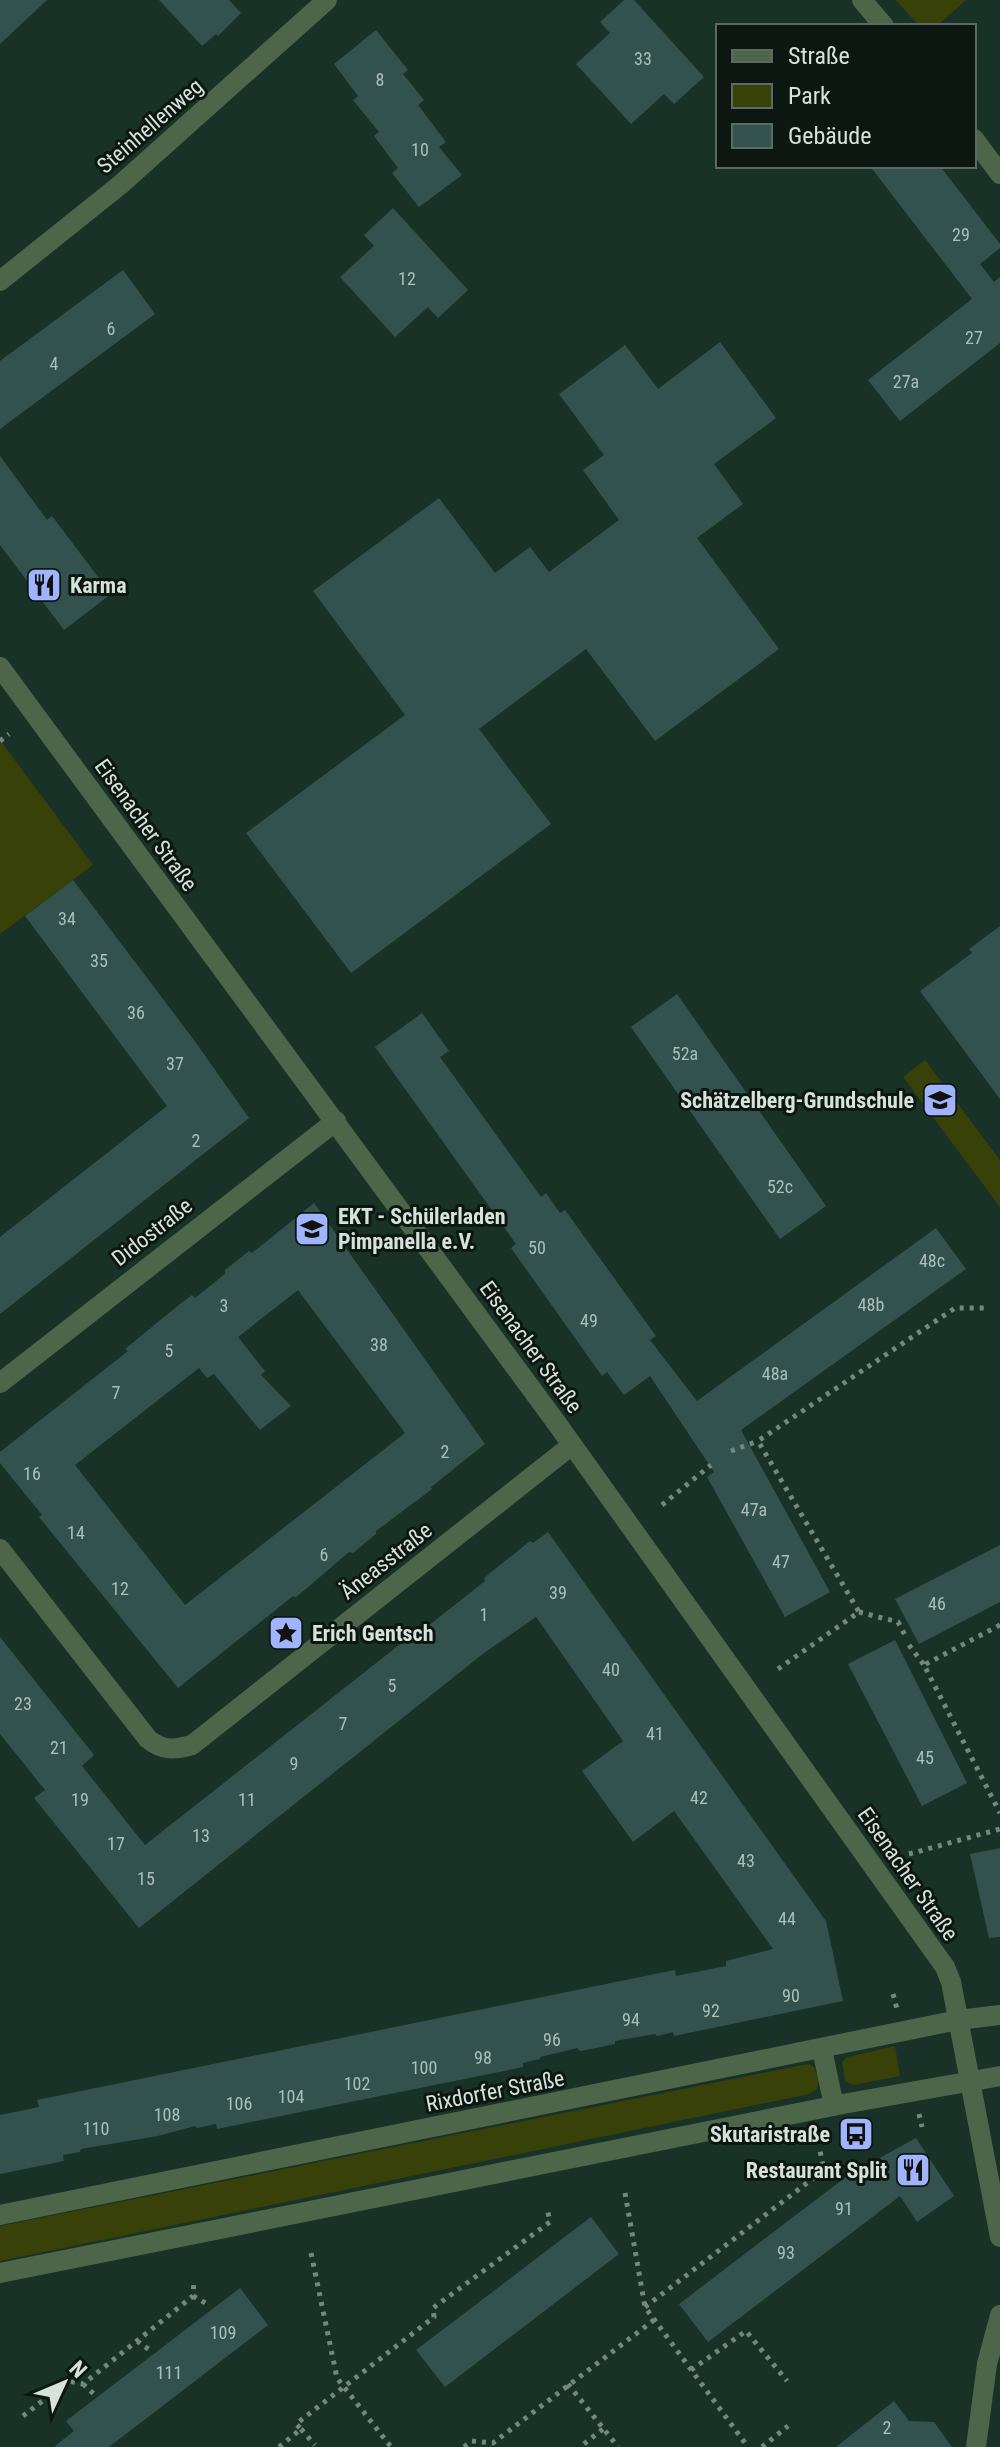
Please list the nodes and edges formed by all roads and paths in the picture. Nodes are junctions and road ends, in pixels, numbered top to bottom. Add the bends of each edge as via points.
1 (327, 0) edge
2 (862, 0) edge
3 (882, 24) edge
4 (976, 142) edge
5 (1000, 174) edge
6 (0, 281) edge
7 (0, 667) edge
8 (9, 734) dead end
9 (0, 741) edge
10 (336, 1121) junction
11 (984, 1308) dead end
12 (0, 1383) edge
13 (758, 1441) junction
14 (572, 1445) junction
15 (731, 1451) dead end
16 (711, 1465) dead end
17 (662, 1505) dead end
18 (0, 1549) edge
19 (859, 1612) junction
20 (1000, 1625) edge
21 (906, 1637) dead end
22 (909, 1645) dead end
23 (924, 1665) junction
24 (778, 1669) dead end
25 (1000, 1813) edge
26 (1000, 1829) edge
27 (909, 1854) dead end
28 (1000, 2015) edge
29 (958, 2020) junction
30 (822, 2049) junction
31 (1000, 2076) edge
32 (971, 2081) junction
33 (834, 2106) junction
34 (820, 2151) dead end
35 (625, 2193) dead end
36 (547, 2208) dead end
37 (0, 2215) edge
38 (1000, 2237) edge
39 (311, 2253) dead end
40 (0, 2273) edge
41 (194, 2280) dead end
42 (193, 2296) junction
43 (209, 2305) dead end
44 (645, 2307) junction
45 (1000, 2315) edge
46 (654, 2320) junction
47 (137, 2341) junction
48 (151, 2351) dead end
49 (691, 2370) junction
50 (787, 2381) dead end
51 (83, 2384) junction
52 (568, 2384) junction
53 (345, 2388) junction
54 (94, 2394) dead end
55 (23, 2416) dead end
56 (788, 2426) dead end
57 (301, 2429) junction
58 (603, 2429) junction
59 (584, 2444) dead end
60 (315, 2445) edge
61 (279, 2447) edge
62 (391, 2447) edge
63 (464, 2447) edge
64 (618, 2447) edge
65 (748, 2447) edge
66 (762, 2447) edge
67 (976, 2447) edge

1 - 6 street, Steinhellenweg via 120,185
2 - 3 street
4 - 5 street
7 - 10 street, Eisenacher Straße
8 - 9 path
10 - 12 street, Didostraße
10 - 14 street, Eisenacher Straße
11 - 13 path via 955,1308
13 - 15 path
13 - 19 path
14 - 18 street, Äneasstraße via 192,1745 175,1750 148,1739
14 - 29 street, Eisenacher Straße via 945,1967
16 - 17 path
19 - 21 path via 898,1622
19 - 24 path
20 - 23 path
22 - 23 path
23 - 25 path
26 - 27 path
28 - 29 street, Rixdorfer Straße
29 - 30 street, Rixdorfer Straße
29 - 32 street, Eisenacher Straße
30 - 33 street
30 - 37 street, Rixdorfer Straße
31 - 32 street
32 - 33 street
32 - 38 street
33 - 40 street
34 - 44 path via 824,2170
35 - 44 path
36 - 53 path via 550,2222 433,2308 434,2317
39 - 53 path via 337,2378
41 - 42 path
42 - 43 path
42 - 47 path
44 - 46 path
45 - 67 street via 987,2364
46 - 49 path
46 - 52 path
47 - 48 path
47 - 51 path
49 - 50 path via 746,2331
49 - 65 path
51 - 54 path
51 - 55 path via 68,2381
52 - 58 path
52 - 63 path via 493,2443 472,2441
53 - 57 path via 296,2424
53 - 62 path
56 - 66 path
57 - 60 path
57 - 61 path
58 - 59 path
58 - 64 path

